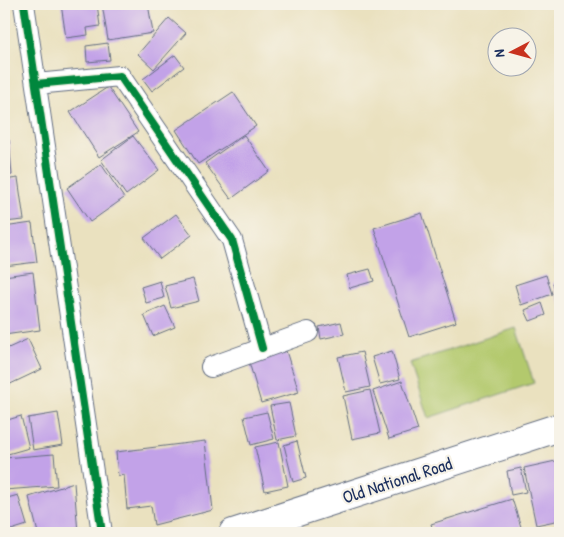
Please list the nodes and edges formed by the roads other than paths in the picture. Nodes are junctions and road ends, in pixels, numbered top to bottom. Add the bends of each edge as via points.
1 (24, 4) edge
2 (36, 84) junction
3 (308, 332) dead end
4 (262, 348) junction
5 (211, 367) dead end
6 (560, 427) edge
7 (102, 533) edge
8 (233, 533) edge

1 - 2 street
2 - 4 street via 120,76 232,240
2 - 7 street
3 - 4 street
4 - 5 street
6 - 8 main road, Old National Road

